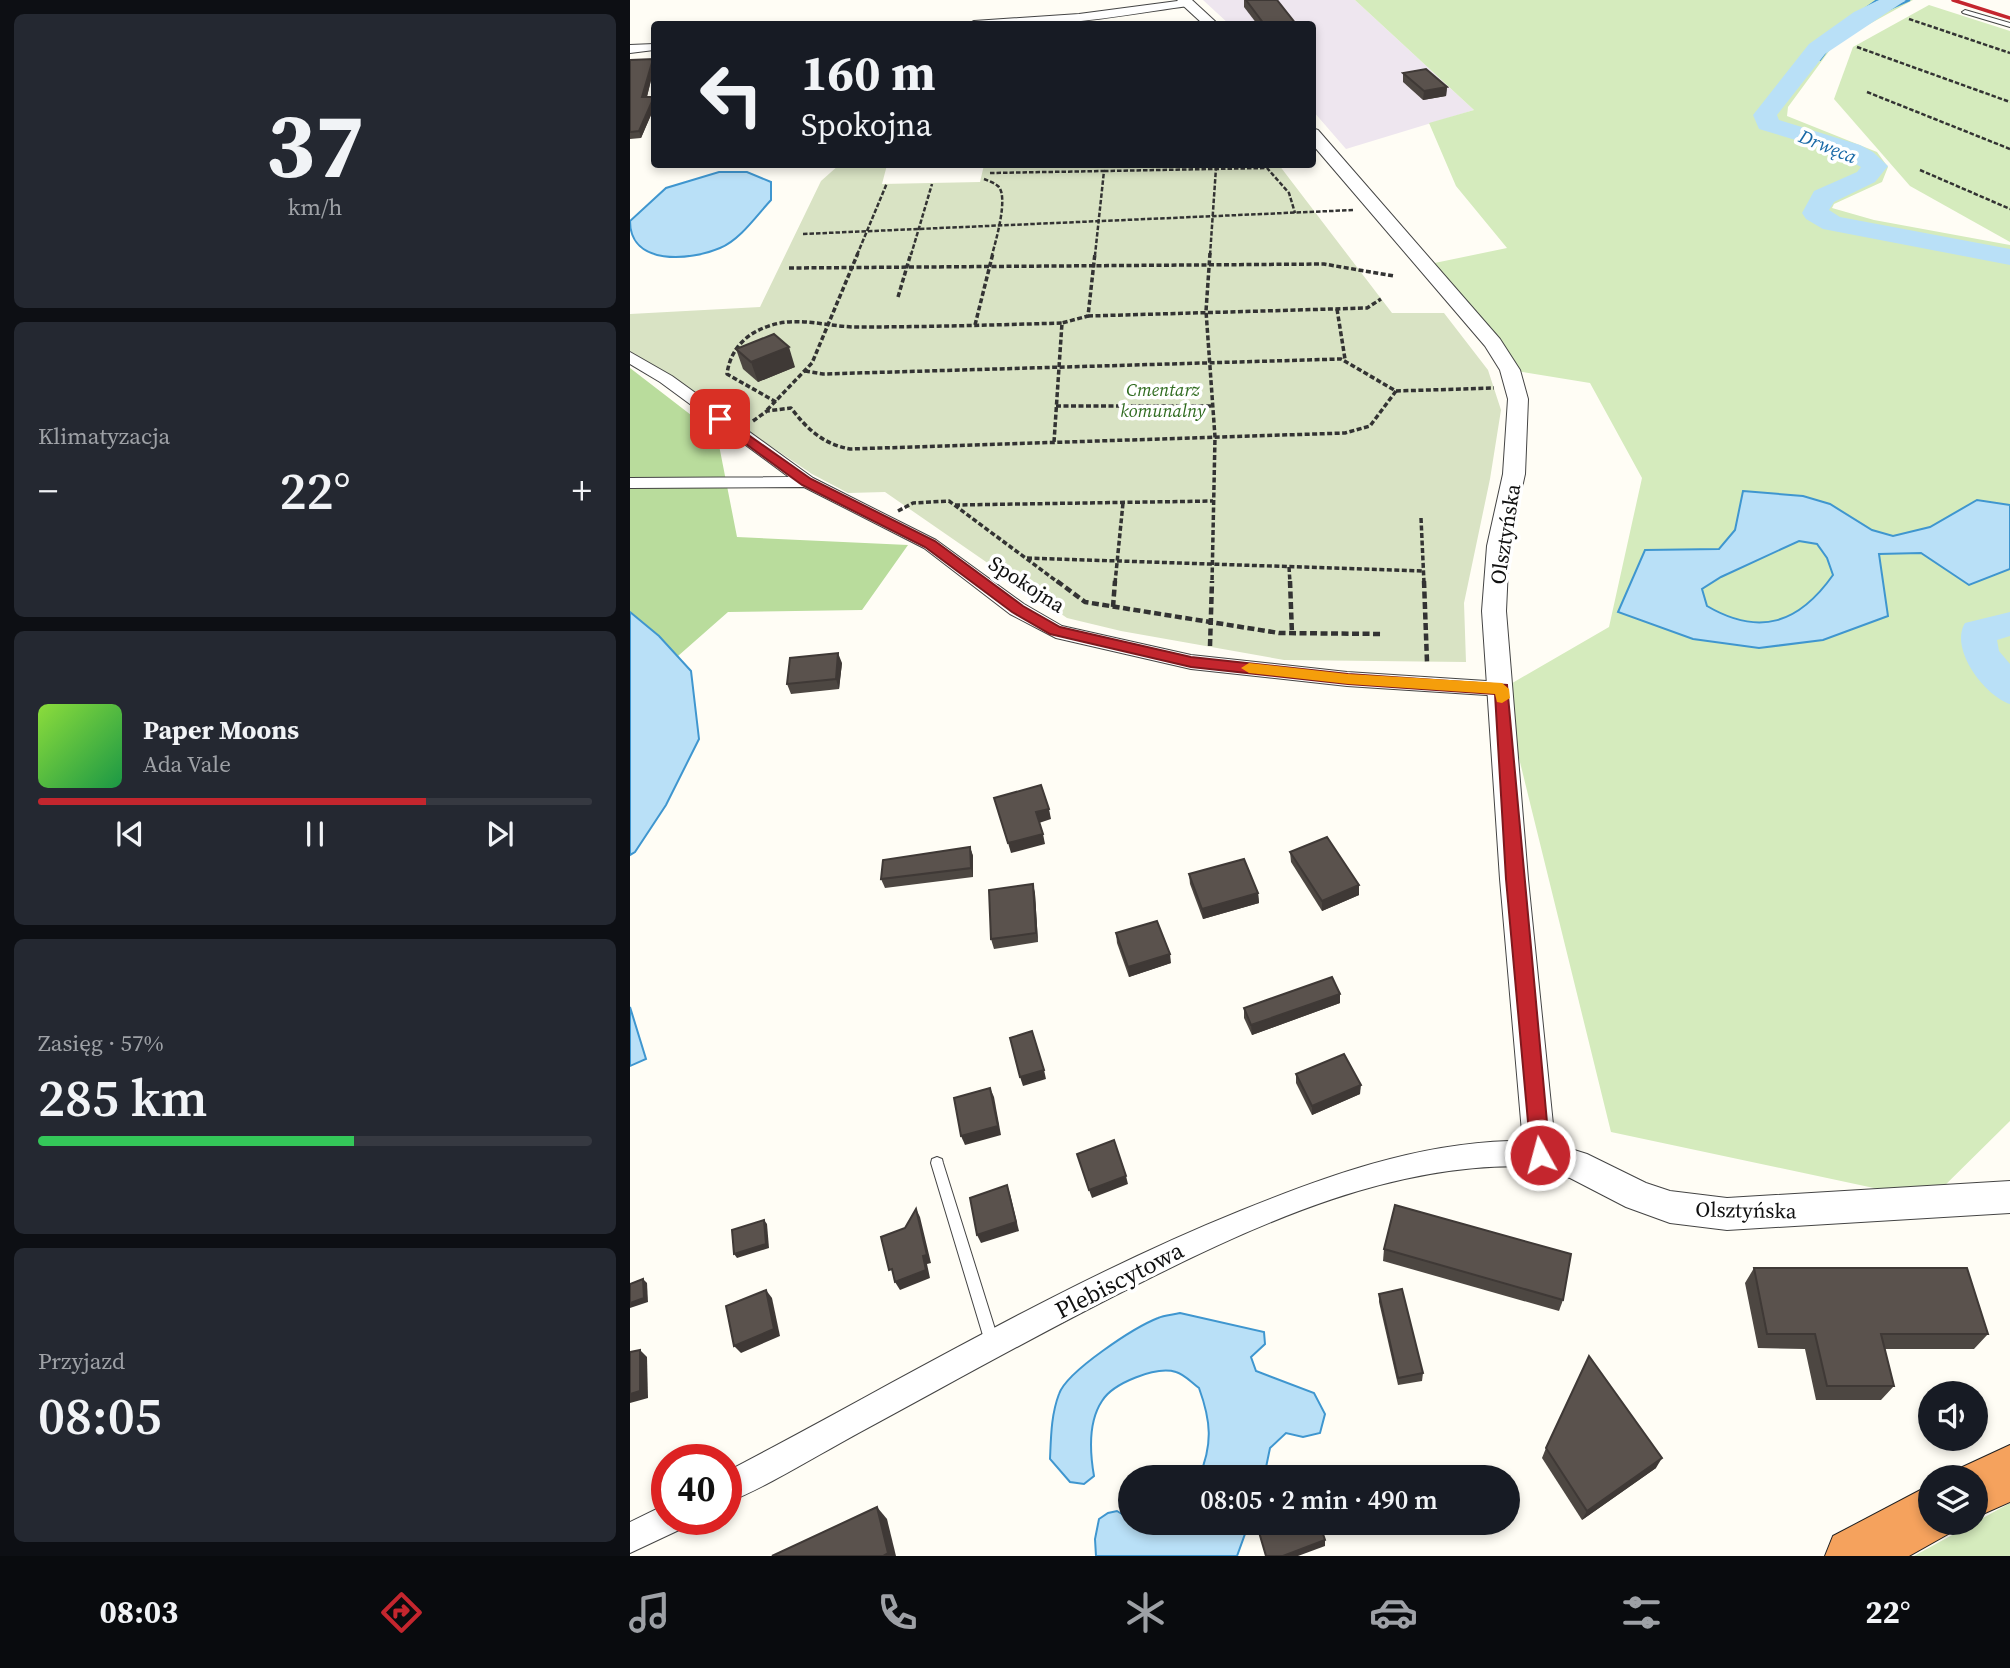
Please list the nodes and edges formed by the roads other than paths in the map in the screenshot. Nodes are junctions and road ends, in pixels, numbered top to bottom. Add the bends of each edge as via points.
1 (1186, 1) edge
2 (1965, 12) dead end
3 (1018, 21) edge
4 (1208, 21) edge
5 (2010, 25) edge
6 (651, 47) edge
7 (630, 49) edge
8 (1316, 138) edge
9 (630, 357) edge
10 (807, 482) junction
11 (630, 483) edge
12 (1502, 689) junction
13 (1540, 1155) junction
14 (937, 1163) dead end
15 (2010, 1197) edge
16 (993, 1345) junction
17 (2010, 1472) edge
18 (742, 1479) edge
19 (1988, 1484) edge
20 (1918, 1520) edge
21 (651, 1528) edge
22 (630, 1538) edge
23 (1853, 1556) edge

1 - 3 street via 1090,16
1 - 4 street
2 - 5 lane
6 - 7 street
8 - 12 street, Olsztyńska via 1493,343 1510,370 1518,399 1514,474 1498,546 1495,598
9 - 10 street, Spokojna
10 - 11 street
10 - 12 street, Spokojna via 930,544 1017,609 1056,631 1209,664
12 - 13 street, Olsztyńska
13 - 15 street, Olsztyńska via 1671,1207 1727,1214
13 - 16 street, Plebiscytowa via 1507,1152 1438,1157 1339,1186 1195,1241
14 - 16 lane
16 - 18 street, Plebiscytowa
17 - 19 highway
20 - 23 highway
21 - 22 street

